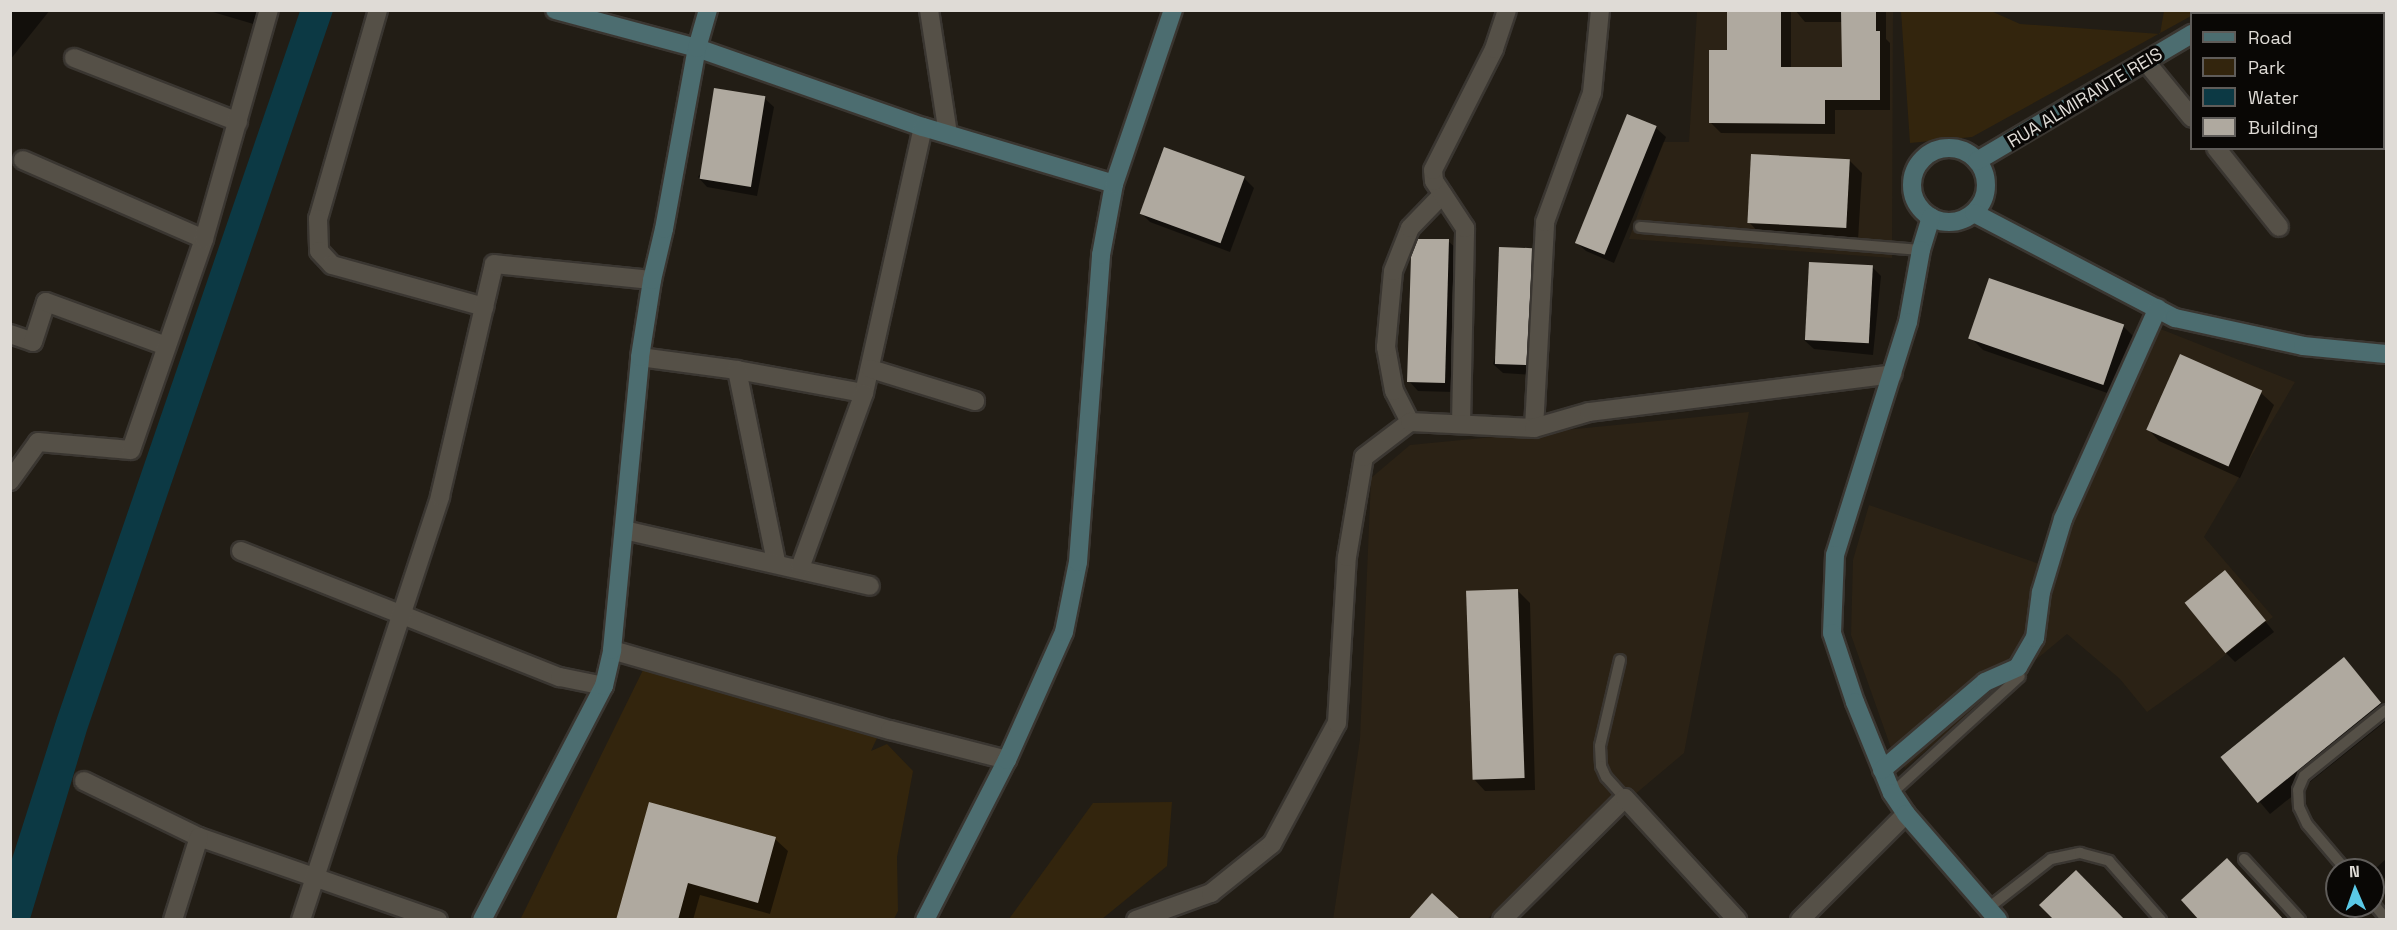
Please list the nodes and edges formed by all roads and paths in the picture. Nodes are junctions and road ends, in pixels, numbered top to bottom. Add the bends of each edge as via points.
1 (269, 10) edge
2 (378, 10) edge
3 (555, 10) edge
4 (708, 10) edge
5 (929, 10) edge
6 (1173, 10) edge
7 (1507, 10) edge
8 (1600, 10) edge
9 (2190, 35) edge
10 (697, 48) junction
11 (74, 58) dead end
12 (2146, 62) junction
13 (2190, 116) edge
14 (238, 122) junction
15 (923, 127) junction
16 (948, 134) junction
17 (2218, 150) edge
18 (23, 160) dead end
19 (1977, 161) junction
20 (1114, 184) junction
21 (1443, 194) junction
22 (1974, 213) junction
23 (1931, 217) junction
24 (1640, 227) dead end
25 (2279, 227) dead end
26 (204, 239) junction
27 (1921, 250) junction
28 (652, 280) junction
29 (484, 307) junction
30 (2157, 308) junction
31 (10, 334) edge
32 (166, 346) junction
33 (2386, 354) edge
34 (640, 357) junction
35 (871, 369) junction
36 (737, 370) junction
37 (1893, 374) junction
38 (864, 393) junction
39 (975, 401) dead end
40 (1410, 422) junction
41 (1461, 424) junction
42 (1534, 428) junction
43 (10, 481) edge
44 (624, 530) junction
45 (241, 551) dead end
46 (776, 562) junction
47 (800, 568) junction
48 (870, 586) dead end
49 (402, 614) junction
50 (612, 650) junction
51 (1620, 660) dead end
52 (2020, 676) dead end
53 (604, 686) junction
54 (2386, 710) edge
55 (1007, 760) junction
56 (1882, 770) junction
57 (84, 781) dead end
58 (1892, 793) junction
59 (1625, 798) junction
60 (1906, 814) junction
61 (199, 837) junction
62 (2336, 858) edge
63 (2244, 859) dead end
64 (313, 878) junction
65 (1992, 914) edge
66 (173, 920) edge
67 (301, 920) edge
68 (438, 920) edge
69 (482, 920) edge
70 (925, 920) edge
71 (1136, 920) edge
72 (1502, 920) edge
73 (1737, 920) edge
74 (1800, 920) edge
75 (2161, 920) edge
76 (2300, 920) edge

1 - 14 street
2 - 29 street via 318,219 319,251 332,265
3 - 10 main road
4 - 10 main road
5 - 16 street
6 - 20 main road
7 - 21 street via 1494,49 1433,170 1434,181
8 - 42 street via 1592,93 1545,222
9 - 12 main road, RUA ALMIRANTE REIS
10 - 15 main road
10 - 28 main road
11 - 14 street
12 - 13 street
12 - 19 main road, RUA ALMIRANTE REIS
14 - 26 street
15 - 16 main road
15 - 35 street
16 - 20 main road
17 - 25 street
18 - 26 street
19 - 22 main road via 1983,171 1985,194
19 - 23 main road via 1968,154 1946,149 1925,158 1913,177 1913,189 1915,200
20 - 55 main road via 1101,255 1078,562 1064,632
21 - 40 street via 1410,228 1394,271 1386,347 1394,391
21 - 41 street via 1465,228
22 - 23 main road via 1953,222
22 - 30 main road
23 - 27 main road
24 - 27 lane
26 - 32 street
27 - 37 main road via 1908,322
28 - 29 street via 494,264
28 - 34 main road
29 - 49 street via 440,496
30 - 33 main road via 2175,318 2303,346
30 - 56 main road via 2063,519 2041,592 2035,638 2018,667 1985,682
31 - 32 street via 33,342 46,302
32 - 43 street via 130,450 38,442
34 - 36 street
34 - 44 main road
35 - 38 street
35 - 39 street
36 - 38 street
36 - 46 street
37 - 42 street via 1589,412
37 - 56 main road via 1836,555 1832,633
38 - 47 street
40 - 41 street
40 - 71 street via 1364,457 1347,557 1337,723 1272,844 1210,893
41 - 42 street
44 - 46 street
44 - 50 main road
45 - 49 street
46 - 47 street
47 - 48 street
49 - 53 street via 561,677
49 - 64 street
50 - 53 main road
50 - 55 street
51 - 59 lane via 1600,746 1606,777
52 - 58 lane
53 - 69 main road
54 - 62 lane via 2304,776 2298,790 2307,824
55 - 70 main road
56 - 58 main road
57 - 61 street
58 - 60 main road
59 - 72 street
59 - 73 street
60 - 65 main road
60 - 74 street
61 - 64 street
61 - 66 street
63 - 76 lane
64 - 67 street
64 - 68 street
65 - 75 lane via 2052,859 2080,853 2109,861

